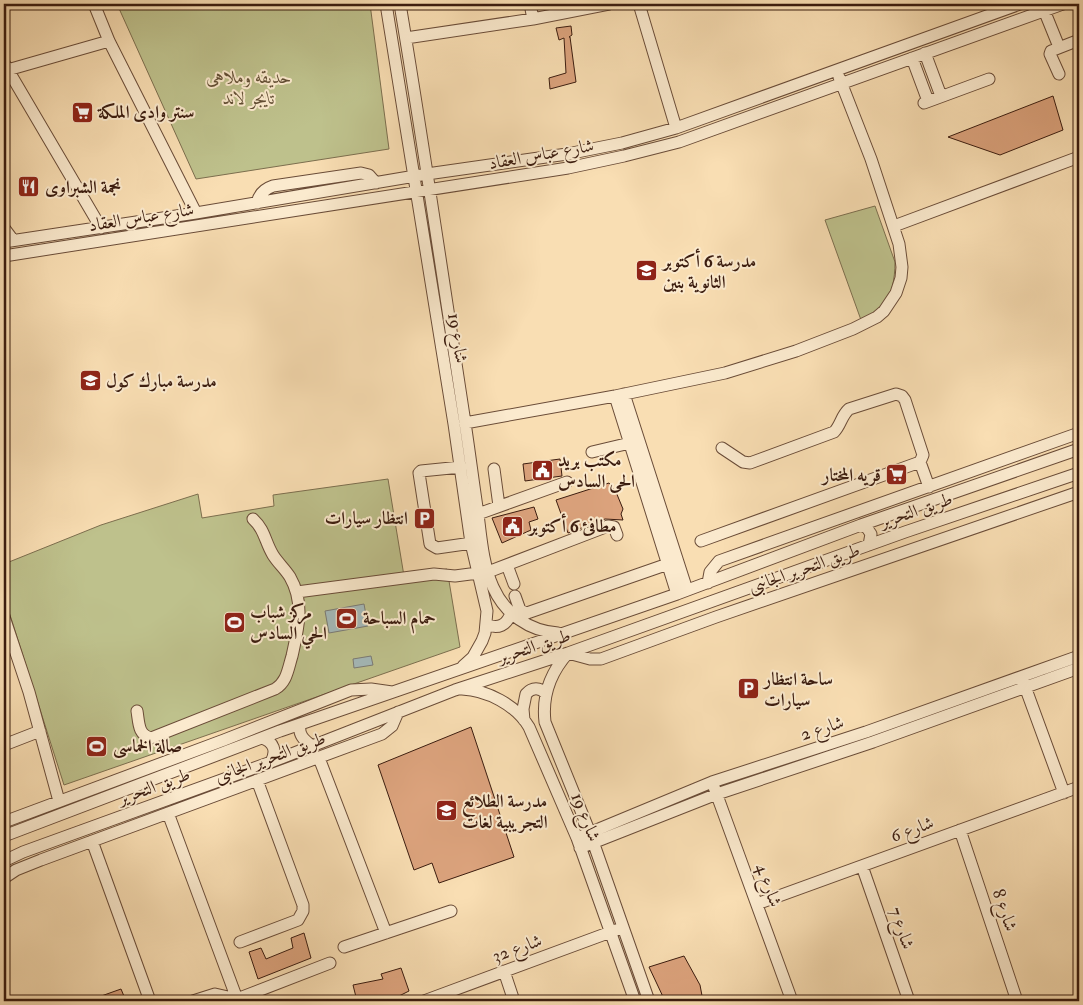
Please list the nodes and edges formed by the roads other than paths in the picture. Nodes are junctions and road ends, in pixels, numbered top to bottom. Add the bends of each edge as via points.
1 (94, 4) edge
2 (386, 4) edge
3 (400, 4) edge
4 (530, 4) edge
5 (610, 4) edge
6 (639, 4) edge
7 (1020, 4) edge
8 (1063, 4) edge
9 (1044, 10) junction
10 (533, 20) junction
11 (406, 38) junction
12 (1079, 40) edge
13 (109, 41) junction
14 (910, 44) junction
15 (1059, 47) junction
16 (918, 56) junction
17 (5, 68) edge
18 (836, 71) junction
19 (1059, 74) dead end
20 (989, 79) dead end
21 (842, 83) junction
22 (941, 96) junction
23 (676, 128) junction
24 (1079, 157) edge
25 (427, 174) junction
26 (414, 176) junction
27 (429, 190) junction
28 (416, 191) junction
29 (196, 213) junction
30 (894, 226) junction
31 (4, 228) edge
32 (101, 228) junction
33 (8, 241) edge
34 (6, 256) edge
35 (4, 267) edge
36 (620, 395) junction
37 (465, 423) junction
38 (1079, 433) edge
39 (630, 443) junction
40 (1045, 446) junction
41 (722, 448) dead end
42 (1079, 449) edge
43 (592, 452) dead end
44 (920, 462) junction
45 (461, 467) junction
46 (1028, 467) junction
47 (494, 469) dead end
48 (1079, 473) edge
49 (567, 482) dead end
50 (929, 487) junction
51 (1079, 492) edge
52 (499, 506) junction
53 (902, 510) junction
54 (478, 514) junction
55 (253, 519) dead end
56 (861, 525) junction
57 (905, 532) junction
58 (617, 535) dead end
59 (701, 540) dead end
60 (476, 542) junction
61 (868, 545) junction
62 (507, 564) junction
63 (668, 564) junction
64 (483, 572) junction
65 (708, 582) junction
66 (297, 592) junction
67 (682, 592) junction
68 (511, 613) junction
69 (4, 617) edge
70 (486, 624) junction
71 (562, 633) junction
72 (568, 653) junction
73 (1079, 656) edge
74 (1079, 668) edge
75 (460, 669) junction
76 (1024, 682) junction
77 (458, 689) junction
78 (393, 692) junction
79 (546, 694) junction
80 (137, 711) dead end
81 (398, 712) junction
82 (524, 720) junction
83 (300, 724) junction
84 (40, 731) junction
85 (262, 738) junction
86 (4, 745) edge
87 (312, 746) junction
88 (319, 758) junction
89 (271, 762) junction
90 (257, 780) junction
91 (712, 782) junction
92 (1079, 787) edge
93 (1064, 793) junction
94 (717, 794) junction
95 (59, 801) junction
96 (168, 813) junction
97 (27, 814) junction
98 (44, 821) junction
99 (4, 822) edge
100 (960, 830) junction
101 (4, 836) edge
102 (592, 838) junction
103 (92, 841) junction
104 (579, 843) junction
105 (23, 852) junction
106 (41, 860) junction
107 (4, 861) edge
108 (862, 866) junction
109 (4, 878) edge
110 (757, 904) junction
111 (451, 911) dead end
112 (623, 928) junction
113 (386, 932) junction
114 (610, 932) junction
115 (240, 942) dead end
116 (344, 947) dead end
117 (330, 963) dead end
118 (504, 972) junction
119 (238, 999) junction
120 (150, 1001) edge
121 (194, 1001) edge
122 (424, 1001) edge
123 (514, 1001) edge
124 (635, 1001) edge
125 (649, 1001) edge
126 (792, 1001) edge
127 (909, 1001) edge
128 (1017, 1001) edge

1 - 13 street
2 - 26 street, شارع 19
3 - 11 street, شارع 19
4 - 10 street
5 - 10 street
6 - 23 street
7 - 14 street, شارع عباس العقاد
8 - 9 street, شارع عباس العقاد
9 - 15 street
9 - 16 street, شارع عباس العقاد
10 - 11 street
11 - 25 street, شارع 19
12 - 15 street
13 - 17 street
13 - 29 street
14 - 16 street
14 - 18 street, شارع عباس العقاد
15 - 19 street via 1050,52
16 - 21 street, شارع عباس العقاد
16 - 22 street
16 - 22 street via 926,102
17 - 32 street
18 - 21 street
18 - 23 street, شارع عباس العقاد
20 - 22 street
21 - 27 street, شارع عباس العقاد via 679,142 568,168
21 - 30 street
23 - 25 street, شارع عباس العقاد via 567,154
24 - 30 street
25 - 26 street, شارع عباس العقاد
25 - 27 street, شارع 19
26 - 28 street, شارع 19
26 - 29 street, شارع عباس العقاد
27 - 28 street, شارع عباس العقاد
27 - 37 street, شارع 19
28 - 34 street, شارع عباس العقاد
28 - 45 street, شارع 19
29 - 32 street, شارع عباس العقاد
30 - 36 street via 899,244 901,278 893,299 876,317 854,330 738,370
31 - 33 street
32 - 33 street, شارع عباس العقاد
34 - 35 street
36 - 37 street
36 - 39 street
36 - 67 street
37 - 54 street, شارع 19
38 - 40 street, طريق التحرير الجانبى
39 - 43 street
39 - 63 street
40 - 46 street
40 - 50 street, طريق التحرير الجانبى
41 - 44 street via 750,463 834,432 849,409 896,394 905,400 923,452
42 - 46 street, طريق التحرير
44 - 50 street
44 - 59 street
45 - 60 street, شارع 19
45 - 60 street via 418,474 430,544 437,548
46 - 53 street, طريق التحرير
47 - 52 street
48 - 57 street, طريق التحرير
49 - 52 street
50 - 65 street, طريق التحرير الجانبى via 719,561 710,572
51 - 72 street, طريق التحرير الجانبى via 601,659
52 - 54 street
53 - 56 street, طريق التحرير
53 - 57 street via 898,520
54 - 60 street, شارع 19
55 - 66 street via 261,527 273,554
56 - 61 street via 871,534
56 - 65 street, طريق التحرير
57 - 61 street, طريق التحرير
58 - 62 street via 614,527 608,526
60 - 64 street, شارع 19
61 - 72 street, طريق التحرير
62 - 63 street via 520,610 531,612
62 - 64 street
63 - 67 street
64 - 66 street via 455,576 434,574
64 - 68 street, شارع 19
64 - 70 street, شارع 19
65 - 67 street, طريق التحرير
66 - 80 street via 300,619 287,675 281,686 151,738 141,732
67 - 71 street, طريق التحرير
68 - 70 street via 502,626
68 - 71 street, شارع 19 via 539,630
69 - 84 street
70 - 75 street, شارع 19 via 478,650
71 - 75 street, طريق التحرير
72 - 77 street, طريق التحرير
72 - 79 street, شارع 19 via 554,672
73 - 76 street, شارع 2
74 - 76 street, شارع 2
75 - 78 street, طريق التحرير
76 - 91 street, شارع 2
76 - 93 street
76 - 94 street, شارع 2 via 873,742
77 - 81 street, طريق التحرير
77 - 82 street, شارع 19 via 489,696
78 - 83 street, طريق التحرير
78 - 95 street, طريق التحرير الجانبى via 350,690
79 - 82 street via 538,689 526,694
79 - 102 street, شارع 19 via 545,722
81 - 87 street, طريق التحرير
81 - 88 street, طريق التحرير الجانبى via 387,731
82 - 104 street, شارع 19
83 - 85 street, طريق التحرير
83 - 87 street via 301,736
84 - 86 street
84 - 95 street
85 - 89 street via 274,747
85 - 98 street, طريق التحرير
87 - 89 street, طريق التحرير
88 - 90 street, طريق التحرير الجانبى
88 - 113 street
89 - 105 street, طريق التحرير
90 - 96 street, طريق التحرير الجانبى
90 - 115 street via 303,911 298,920
91 - 94 street, شارع 4
91 - 102 street, شارع 2
92 - 93 street, شارع 6
93 - 100 street, شارع 6
94 - 102 street, شارع 2
94 - 110 street, شارع 4
95 - 97 street, طريق التحرير الجانبى
96 - 103 street, طريق التحرير الجانبى
96 - 119 street
97 - 98 street
97 - 99 street, طريق التحرير الجانبى
98 - 101 street, طريق التحرير
100 - 108 street, شارع 6
100 - 128 street, شارع 8
102 - 104 street, شارع 2
102 - 112 street, شارع 19
103 - 106 street, طريق التحرير الجانبى
103 - 120 street
104 - 114 street, شارع 19
105 - 106 street
105 - 107 street, طريق التحرير
106 - 109 street, طريق التحرير الجانبى
108 - 110 street, شارع 6
108 - 127 street, شارع 7
110 - 126 street, شارع 4
111 - 113 street
112 - 114 street, شارع 32
112 - 125 street, شارع 19
113 - 116 street
114 - 118 street, شارع 32
114 - 124 street, شارع 19
117 - 119 street
118 - 122 street, شارع 32
118 - 123 street
119 - 121 street via 215,994

